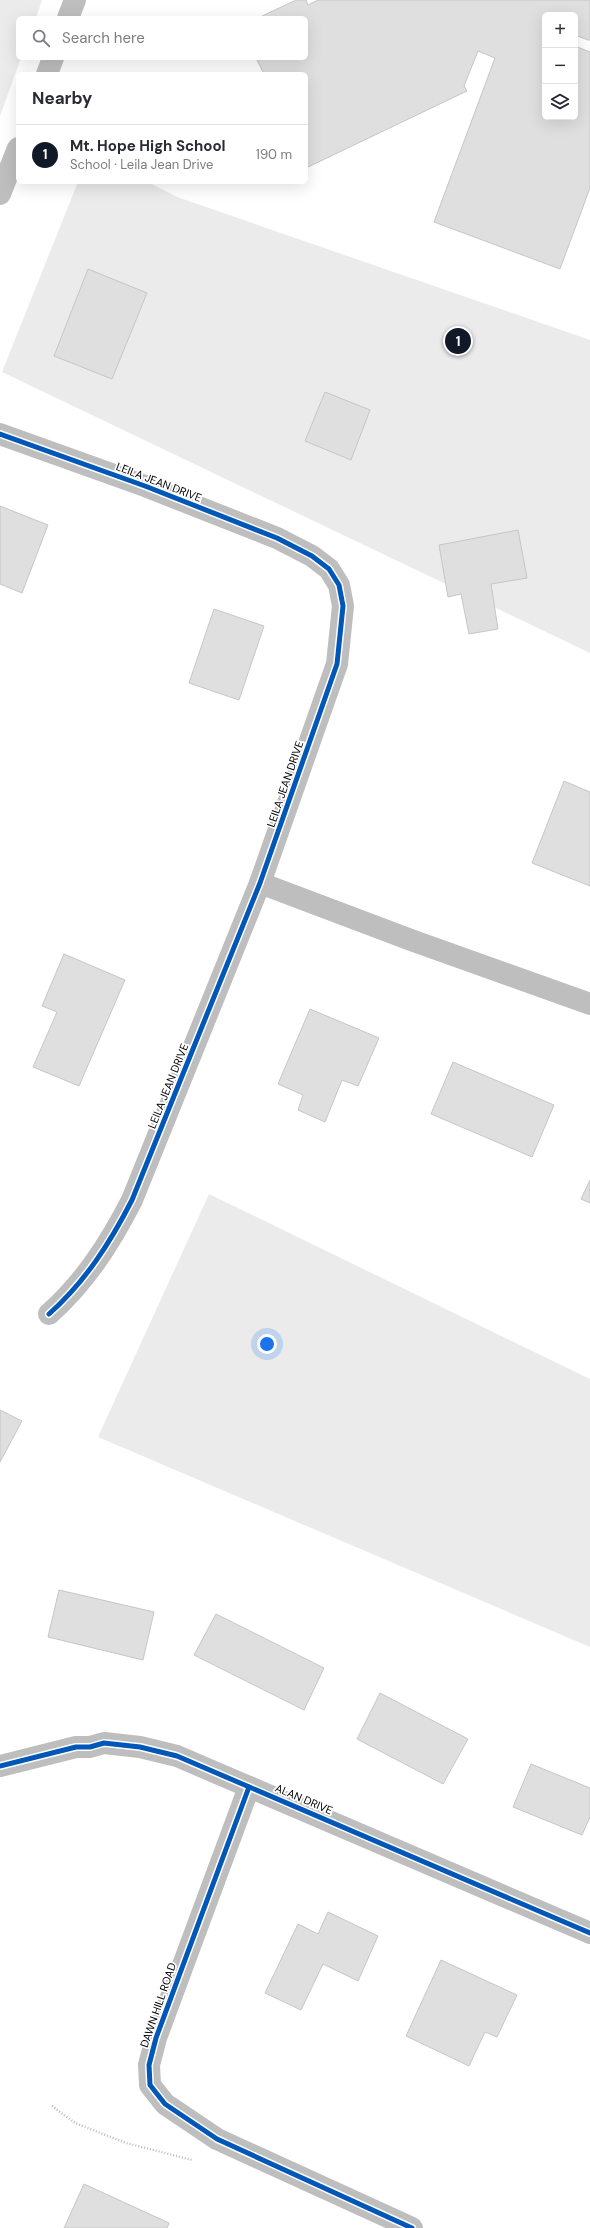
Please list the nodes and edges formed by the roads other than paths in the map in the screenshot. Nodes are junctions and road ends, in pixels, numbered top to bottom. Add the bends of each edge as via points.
1 (75, 0) edge
2 (69, 16) edge
3 (52, 60) edge
4 (48, 72) edge
5 (16, 153) edge
6 (0, 194) edge
7 (0, 434) edge
8 (260, 883) junction
9 (590, 1004) edge
10 (49, 1314) dead end
11 (0, 1766) edge
12 (249, 1787) junction
13 (590, 1933) edge
14 (412, 2228) edge

1 - 2 street
3 - 4 street
5 - 6 street
7 - 8 street, LEILA JEAN DRIVE via 145,486 277,538 312,556 329,569 339,585 343,606 337,664
8 - 9 street
8 - 10 street, LEILA JEAN DRIVE via 132,1200 115,1232 83,1280
11 - 12 street, ALAN DRIVE via 76,1747 104,1743 140,1747 177,1756
12 - 13 street, ALAN DRIVE
12 - 14 street, DAWN HILL ROAD via 156,2038 149,2066 150,2085 165,2104 217,2139

